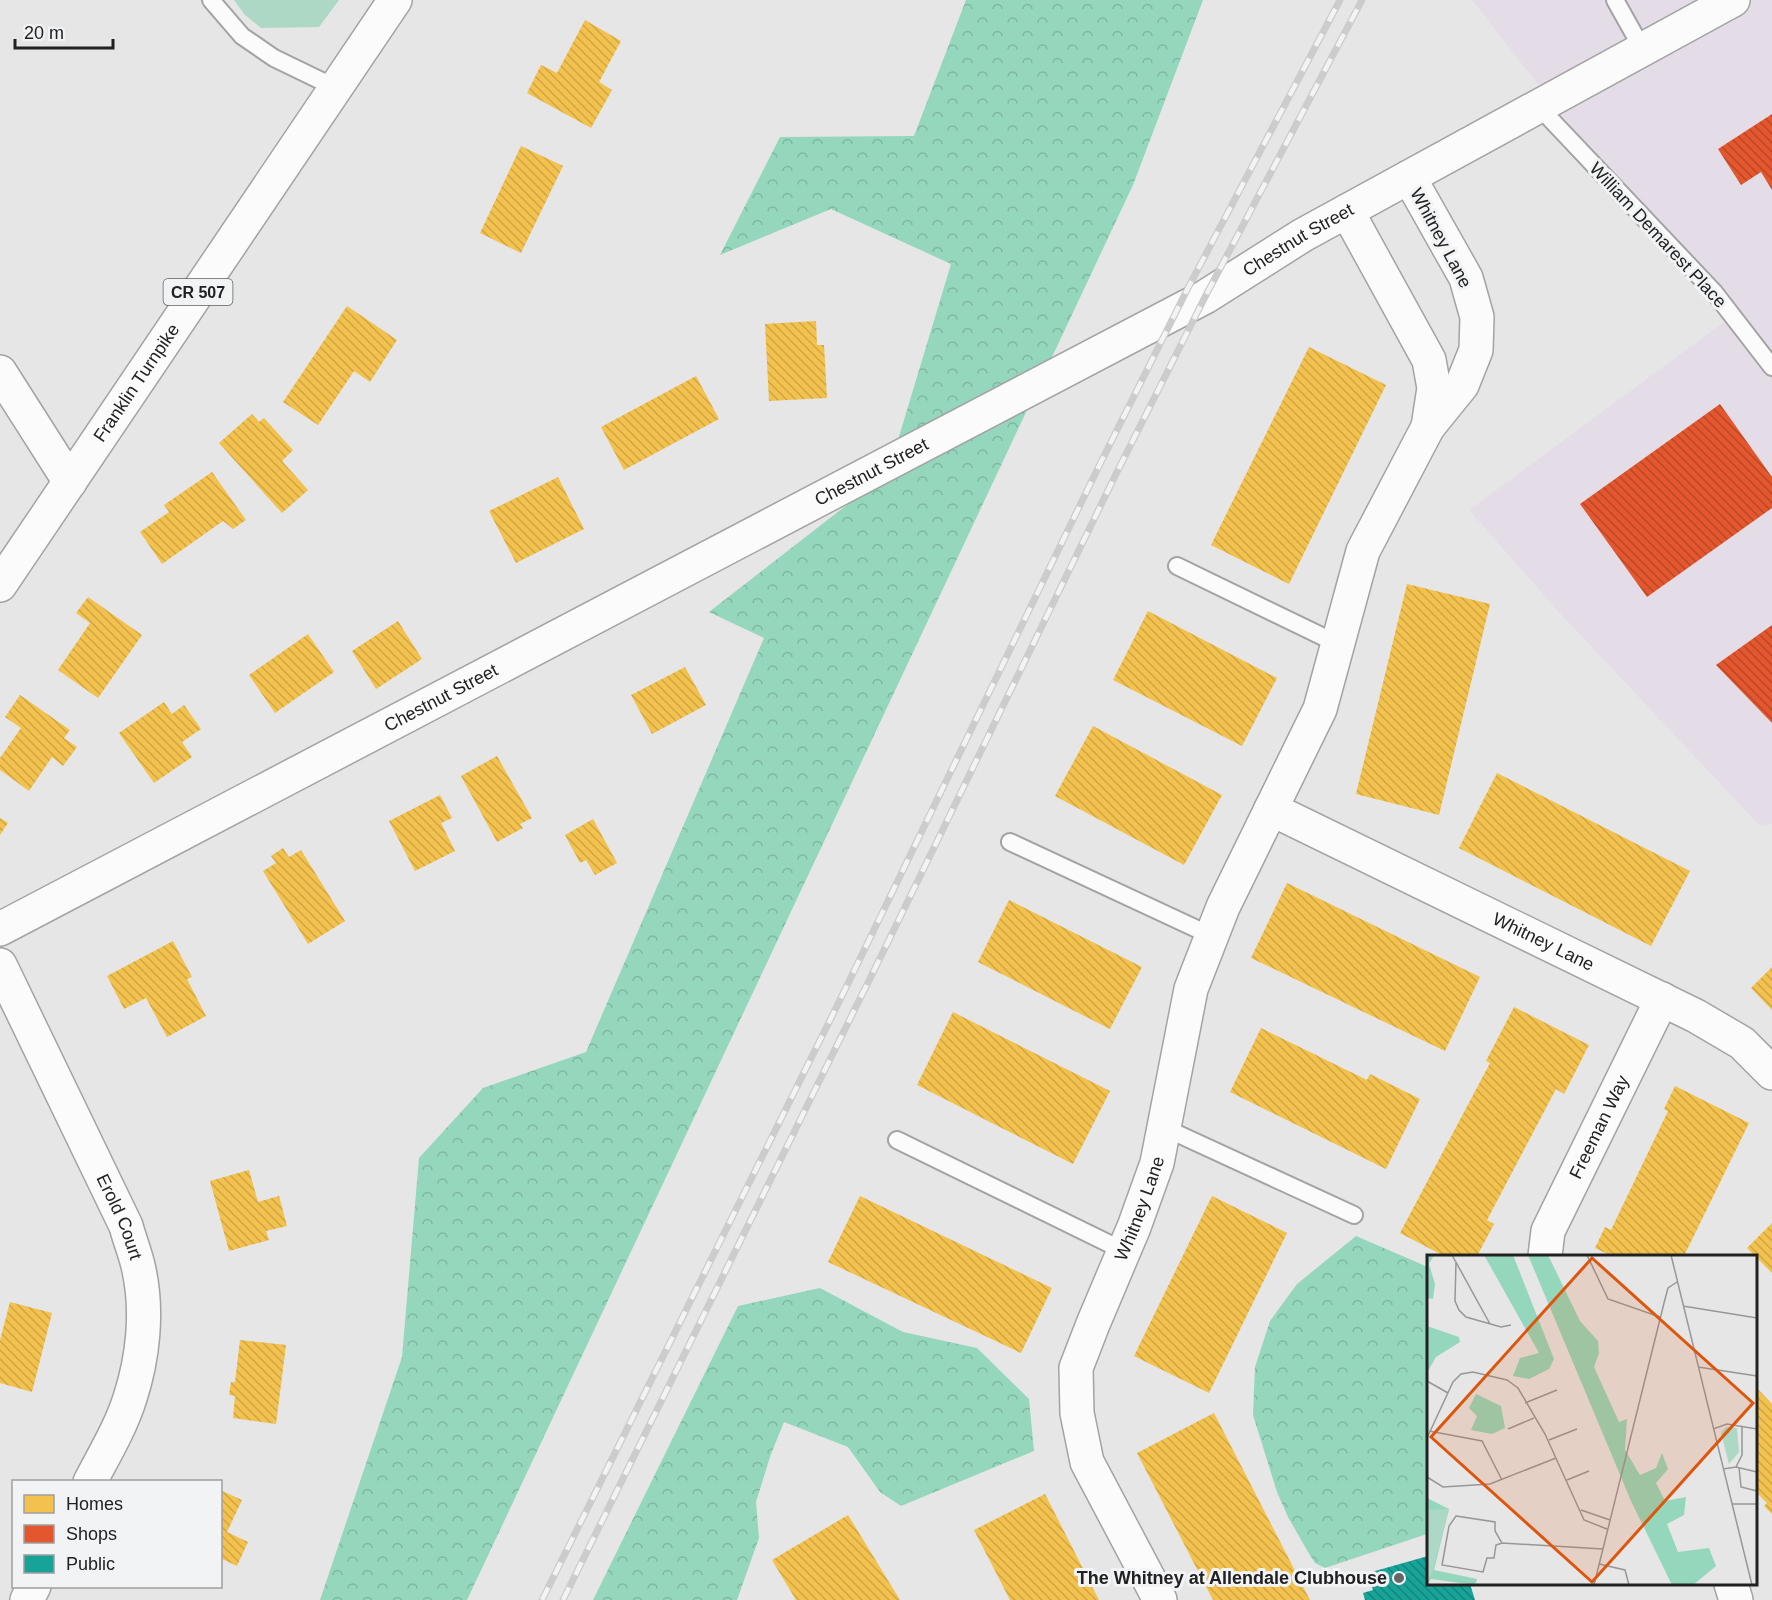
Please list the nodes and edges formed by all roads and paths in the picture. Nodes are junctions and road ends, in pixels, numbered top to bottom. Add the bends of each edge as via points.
1 (211, 0) edge
2 (395, 0) edge
3 (1615, 0) edge
4 (1733, 0) edge
5 (1643, 50) junction
6 (336, 88) junction
7 (1539, 107) junction
8 (1409, 177) junction
9 (1347, 211) junction
10 (1772, 367) edge
11 (0, 372) edge
12 (1428, 427) junction
13 (70, 482) junction
14 (1177, 566) dead end
15 (0, 585) edge
16 (1338, 644) junction
17 (1271, 809) junction
18 (1010, 842) dead end
19 (0, 929) edge
20 (1212, 936) junction
21 (0, 965) edge
22 (1662, 999) junction
23 (1772, 1073) edge
24 (1165, 1128) junction
25 (897, 1140) dead end
26 (1354, 1215) dead end
27 (1124, 1251) junction
28 (1545, 1255) edge
29 (91, 1480) edge
30 (1731, 1585) edge
31 (1160, 1600) edge
32 (1736, 1600) edge

1 - 6 lane via 242,36 274,58
2 - 6 street, Franklin Turnpike / CR 507
3 - 5 lane
4 - 5 street, Chestnut Street
5 - 7 street, Chestnut Street
6 - 13 street, Franklin Turnpike / CR 507
7 - 8 street, Chestnut Street
7 - 10 lane, William Demarest Place via 1714,292
8 - 9 street, Chestnut Street
8 - 12 street, Whitney Lane via 1466,278 1477,317 1476,350 1464,379
9 - 12 street, Whitney Lane via 1429,360 1434,388
9 - 19 street, Chestnut Street via 1205,297
11 - 13 street
12 - 16 street, Whitney Lane via 1363,551
13 - 15 street, Franklin Turnpike / CR 507
14 - 16 lane
16 - 17 street, Whitney Lane via 1320,709
17 - 20 street, Whitney Lane
17 - 22 street, Whitney Lane
18 - 20 lane
20 - 24 street, Whitney Lane via 1191,989
21 - 29 street, Erold Court via 126,1226 140,1271 144,1314 141,1357 130,1399
22 - 23 street, Whitney Lane via 1742,1043
22 - 28 street, Freeman Way via 1548,1231
24 - 26 lane
24 - 27 street, Whitney Lane via 1157,1163
25 - 27 lane
27 - 31 street, Whitney Lane via 1077,1368 1077,1413 1087,1462
30 - 32 street

